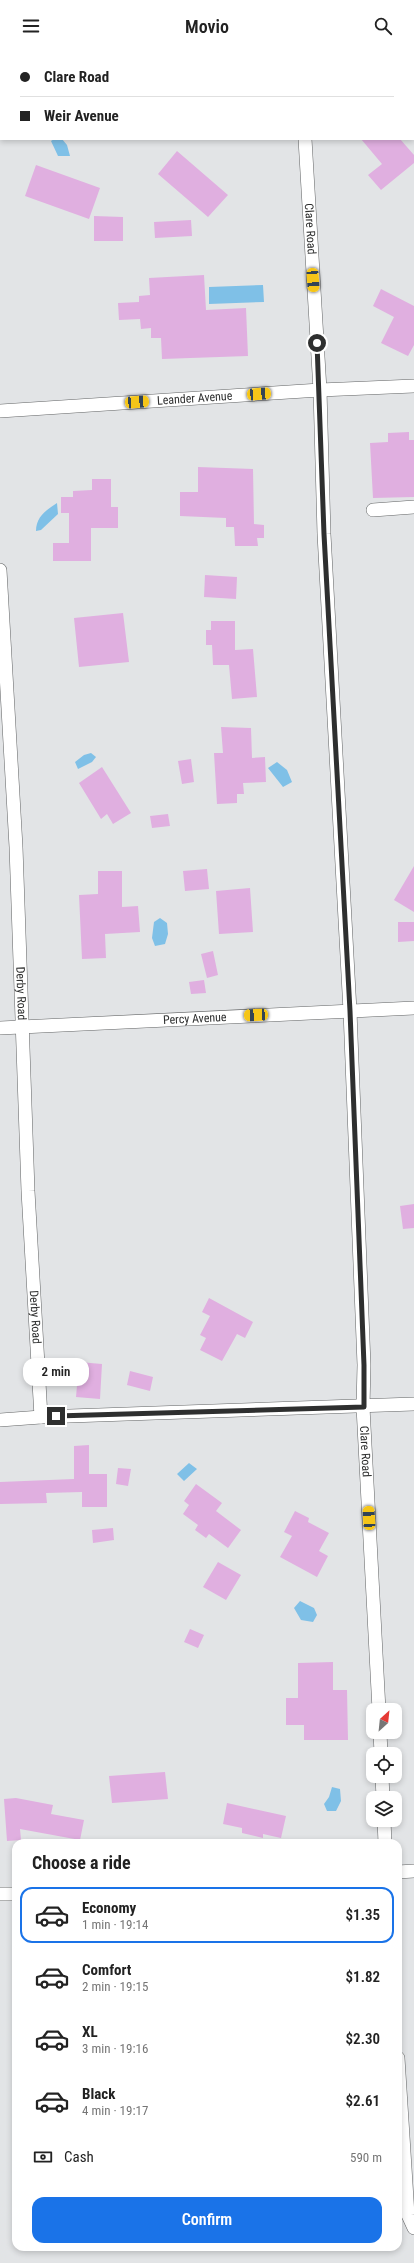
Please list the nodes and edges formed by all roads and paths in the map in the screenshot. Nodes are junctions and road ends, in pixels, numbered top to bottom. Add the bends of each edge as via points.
1 (305, 140) edge
2 (414, 386) edge
3 (320, 390) junction
4 (0, 411) edge
5 (414, 507) edge
6 (373, 510) dead end
7 (0, 570) edge
8 (414, 1008) edge
9 (350, 1011) junction
10 (22, 1026) junction
11 (0, 1028) edge
12 (414, 1404) edge
13 (364, 1407) junction
14 (41, 1417) junction
15 (0, 1420) edge
16 (379, 1703) edge
17 (384, 1827) edge
18 (385, 1839) edge
19 (414, 1871) edge
20 (402, 1872) edge
21 (0, 1894) edge
22 (12, 1894) edge
23 (402, 2121) edge
24 (414, 2228) edge

1 - 3 street, Clare Road
2 - 3 street, Leander Avenue
3 - 4 street, Leander Avenue
3 - 9 street, Clare Road via 324,534
5 - 6 street
7 - 10 street, Derby Road via 16,847
8 - 9 street, Percy Avenue
9 - 10 street, Percy Avenue
9 - 13 street, Clare Road
10 - 11 street, Percy Avenue
10 - 14 street, Derby Road
12 - 13 street
13 - 14 street
13 - 16 street, Clare Road
14 - 15 street
17 - 18 street
19 - 20 street
21 - 22 street
23 - 24 street via 408,2215

